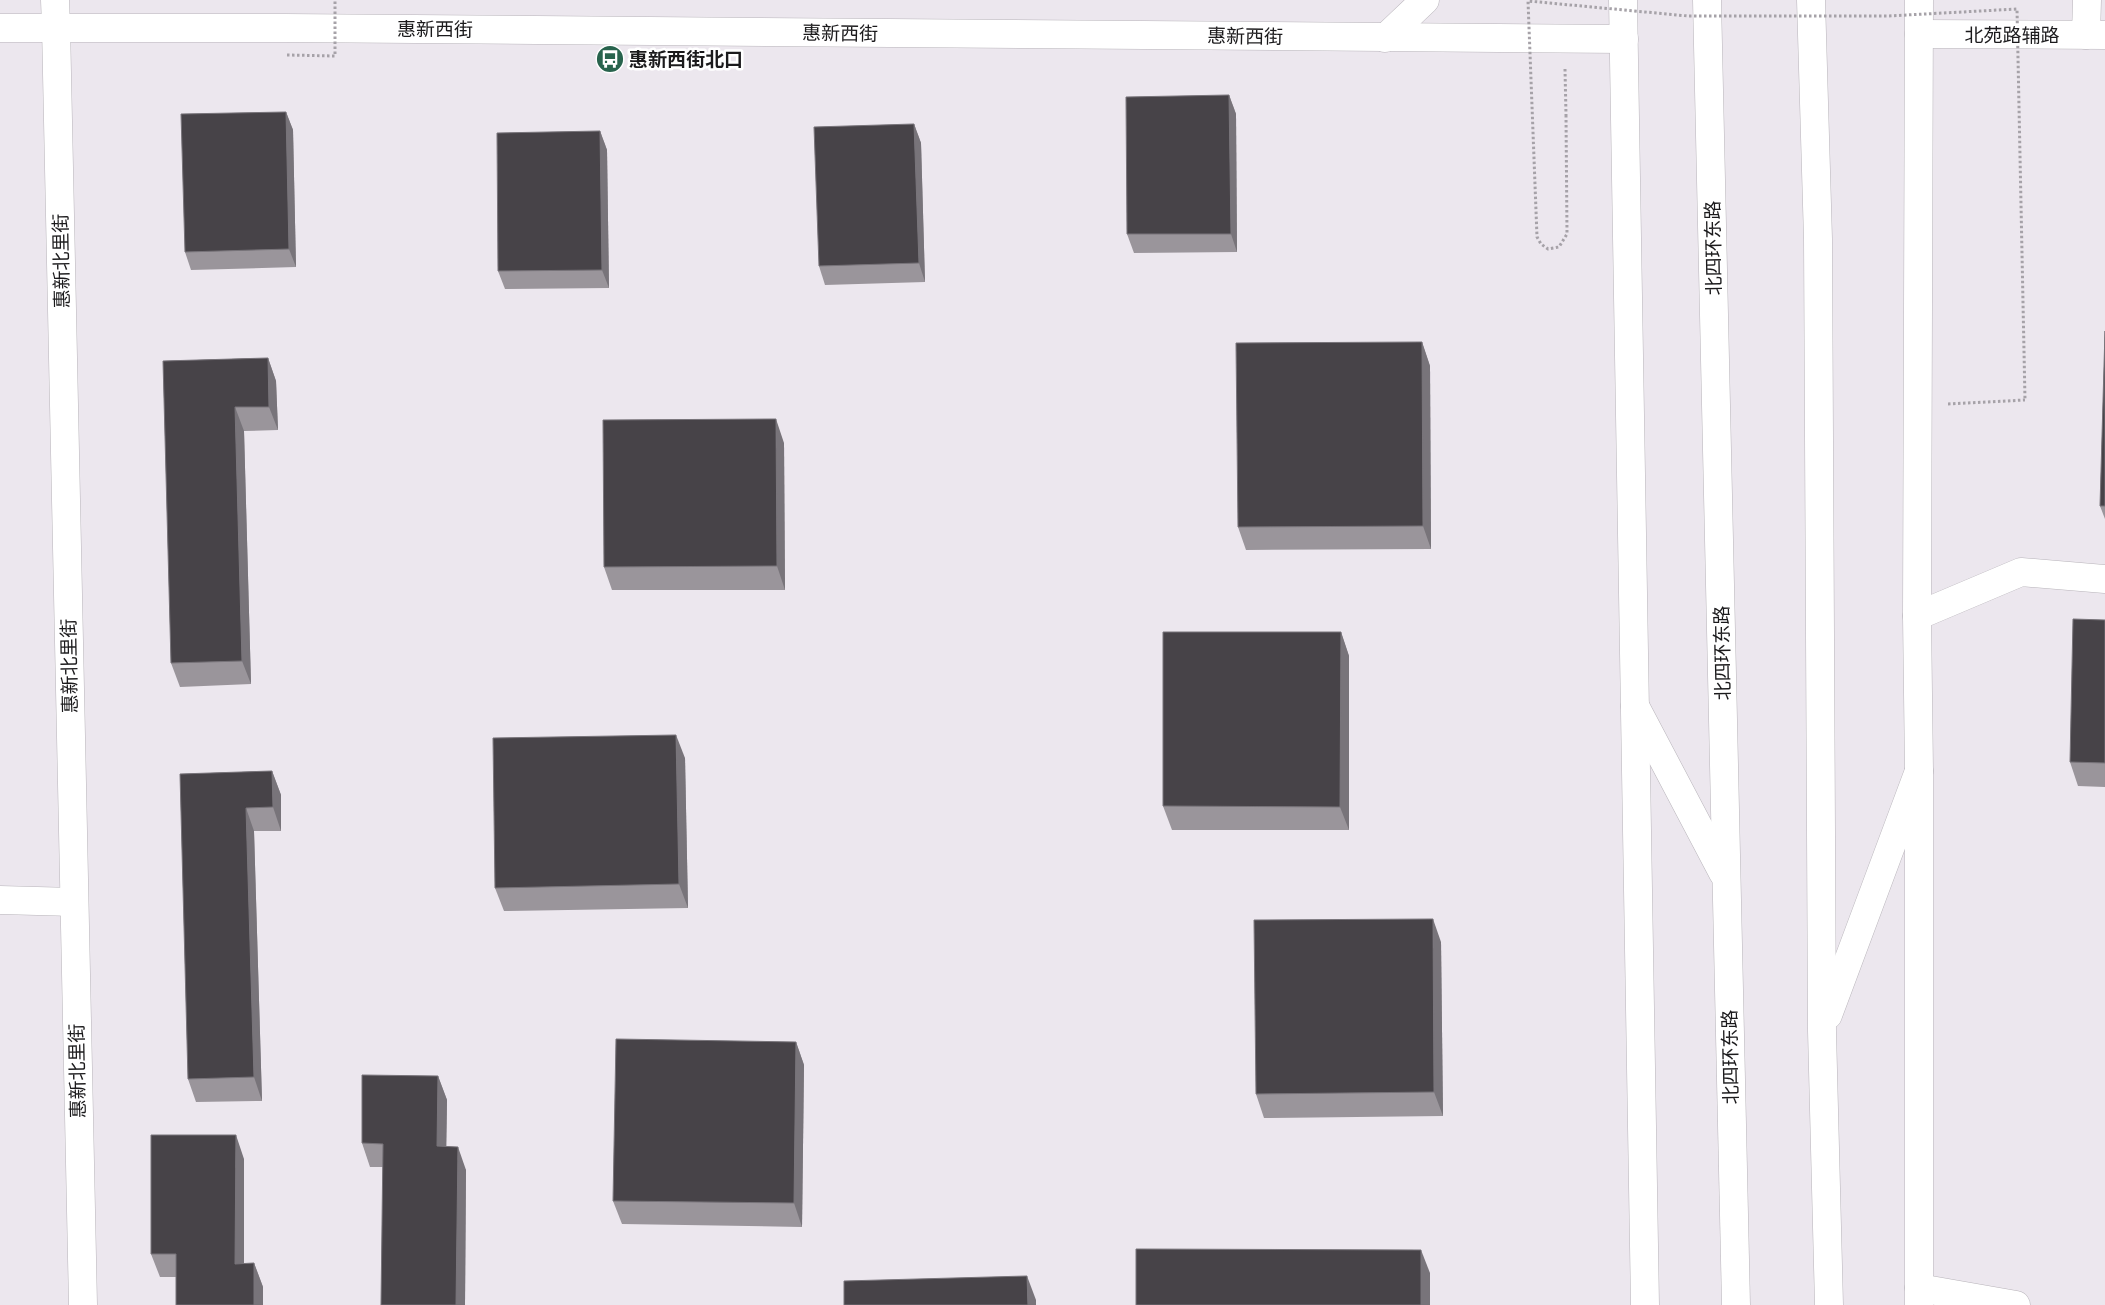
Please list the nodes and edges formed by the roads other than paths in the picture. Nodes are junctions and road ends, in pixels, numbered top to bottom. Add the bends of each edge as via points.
1 (1425, 0) edge
2 (1623, 0) edge
3 (1707, 0) edge
4 (1811, 0) edge
5 (1919, 0) edge
6 (2087, 0) edge
7 (56, 13) edge
8 (0, 28) edge
9 (1919, 34) junction
10 (2096, 35) edge
11 (1385, 38) junction
12 (1624, 39) junction
13 (2105, 579) edge
14 (1917, 616) junction
15 (1635, 706) junction
16 (1919, 772) junction
17 (1726, 879) junction
18 (0, 900) edge
19 (74, 902) junction
20 (1822, 1030) junction
21 (1919, 1296) edge
22 (83, 1305) edge
23 (1645, 1305) edge
24 (1736, 1305) edge
25 (1829, 1305) edge
26 (2016, 1305) edge

1 - 11 main road
2 - 12 main road
3 - 17 main road, 北四环东路
4 - 20 main road via 1818,249
5 - 9 main road
6 - 10 main road
7 - 8 main road, 惠新西街
7 - 11 main road, 惠新西街
7 - 19 main road, 惠新北里街
9 - 10 main road, 北苑路辅路
9 - 14 main road
11 - 12 main road, 惠新西街
12 - 15 main road
13 - 14 main road via 2022,572
14 - 16 main road
15 - 17 main road
15 - 23 main road
16 - 20 main road
16 - 21 main road
17 - 24 main road, 北四环东路
18 - 19 main road
19 - 22 main road, 惠新北里街
20 - 25 main road
21 - 26 main road

